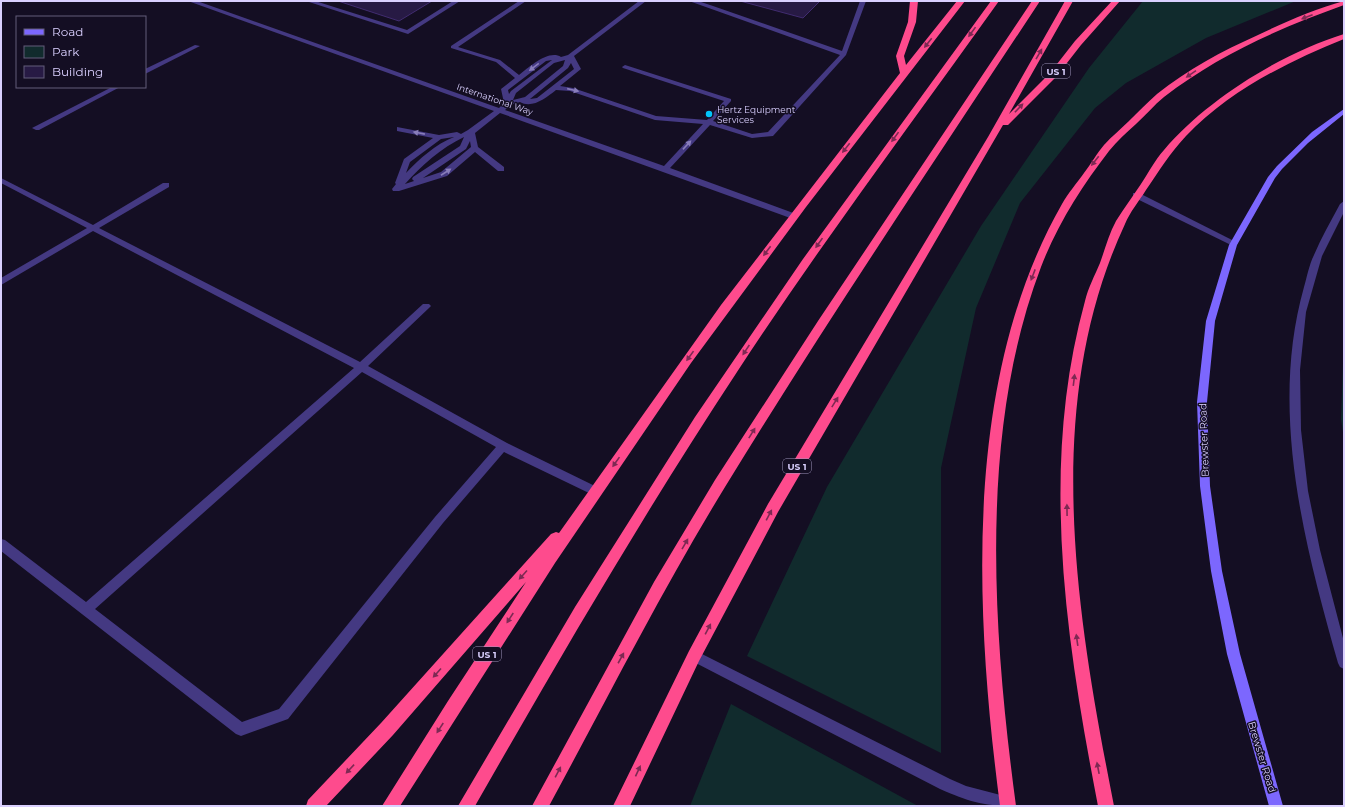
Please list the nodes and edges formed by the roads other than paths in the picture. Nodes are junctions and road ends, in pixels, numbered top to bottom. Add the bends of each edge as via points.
1 (191, 1) edge
2 (309, 1) edge
3 (457, 1) edge
4 (523, 1) edge
5 (643, 1) edge
6 (692, 1) edge
7 (863, 1) edge
8 (914, 1) edge
9 (961, 1) edge
10 (995, 1) edge
11 (1036, 1) edge
12 (1069, 1) edge
13 (1116, 1) edge
14 (1344, 3) edge
15 (1344, 36) edge
16 (197, 46) dead end
17 (844, 54) junction
18 (570, 56) junction
19 (625, 67) dead end
20 (146, 72) edge
21 (904, 72) junction
22 (519, 78) junction
23 (115, 88) edge
24 (554, 88) junction
25 (508, 104) junction
26 (500, 110) junction
27 (1344, 111) edge
28 (708, 122) junction
29 (36, 128) dead end
30 (400, 129) dead end
31 (471, 132) junction
32 (992, 136) junction
33 (438, 137) junction
34 (476, 148) junction
35 (501, 169) dead end
36 (665, 169) junction
37 (1, 180) edge
38 (166, 184) dead end
39 (396, 189) junction
40 (1136, 195) junction
41 (1344, 204) edge
42 (793, 216) junction
43 (93, 228) junction
44 (1234, 243) junction
45 (1, 282) edge
46 (426, 306) dead end
47 (361, 367) junction
48 (503, 446) junction
49 (596, 491) junction
50 (586, 504) junction
51 (1, 544) edge
52 (86, 610) junction
53 (694, 656) junction
54 (1344, 663) edge
55 (1007, 805) edge
56 (314, 806) edge
57 (390, 806) edge
58 (466, 806) edge
59 (540, 806) edge
60 (621, 806) edge
61 (1106, 806) edge
62 (1276, 806) edge

1 - 26 lane, International Way
2 - 3 lane via 408,32
4 - 22 lane via 453,47 498,61
5 - 18 lane
6 - 17 lane
7 - 17 lane
8 - 21 highway via 912,22 900,56
9 -> 21 highway, US 1
10 -> 58 highway via 834,221 698,421 576,618
59 -> 11 highway via 656,594 720,484 813,337
32 -> 12 highway
32 -> 13 highway, US 1 via 1053,75
14 -> 55 highway via 1280,27 1237,47 1196,70 1158,98 1104,149 1089,170 1060,216 1034,272 1004,376 993,466 990,518 992,643
15 - 40 highway via 1280,64 1220,102 1166,153
16 - 20 lane
17 - 28 lane via 770,134 752,136
18 -> 22 lane via 544,59
18 - 24 lane via 578,69
18 - 25 lane via 552,62 513,92
18 - 25 lane via 566,67 528,98
19 - 28 lane via 729,100
21 -> 42 highway, US 1
22 - 25 lane via 504,90
23 - 29 lane
24 - 25 lane via 539,100
24 -> 28 lane via 571,89 655,118
25 - 26 lane
26 - 31 lane
26 - 36 lane, International Way
27 - 44 street, Brewster Road via 1311,136 1280,168 1251,208
36 -> 28 lane
33 -> 30 lane
31 - 33 lane
31 - 34 lane
31 - 39 lane via 450,141 425,159
31 - 39 lane via 463,146 432,169
53 -> 32 highway, US 1 via 773,508
33 - 39 lane via 407,161
34 - 35 lane
39 -> 34 lane via 444,174
36 - 42 lane, International Way
37 - 43 lane
38 - 43 lane
40 - 44 lane
61 -> 40 highway via 1085,702 1076,634 1067,512 1067,461 1075,374 1090,303 1111,243
41 - 54 lane via 1326,236 1305,294 1298,340 1295,393 1298,453 1310,530
42 -> 49 highway, US 1 via 704,336
43 - 45 lane
43 - 47 lane
44 - 62 street, Brewster Road via 1225,266 1208,338 1202,426 1207,503 1223,607 1238,674
46 - 47 lane
47 - 48 lane
47 - 52 lane
48 - 49 lane
48 - 52 lane via 439,520 283,714 241,729
49 - 50 highway, US 1
50 -> 56 highway via 387,729
50 -> 57 highway, US 1
51 - 52 lane
53 - 55 lane via 945,784
60 -> 53 highway, US 1

